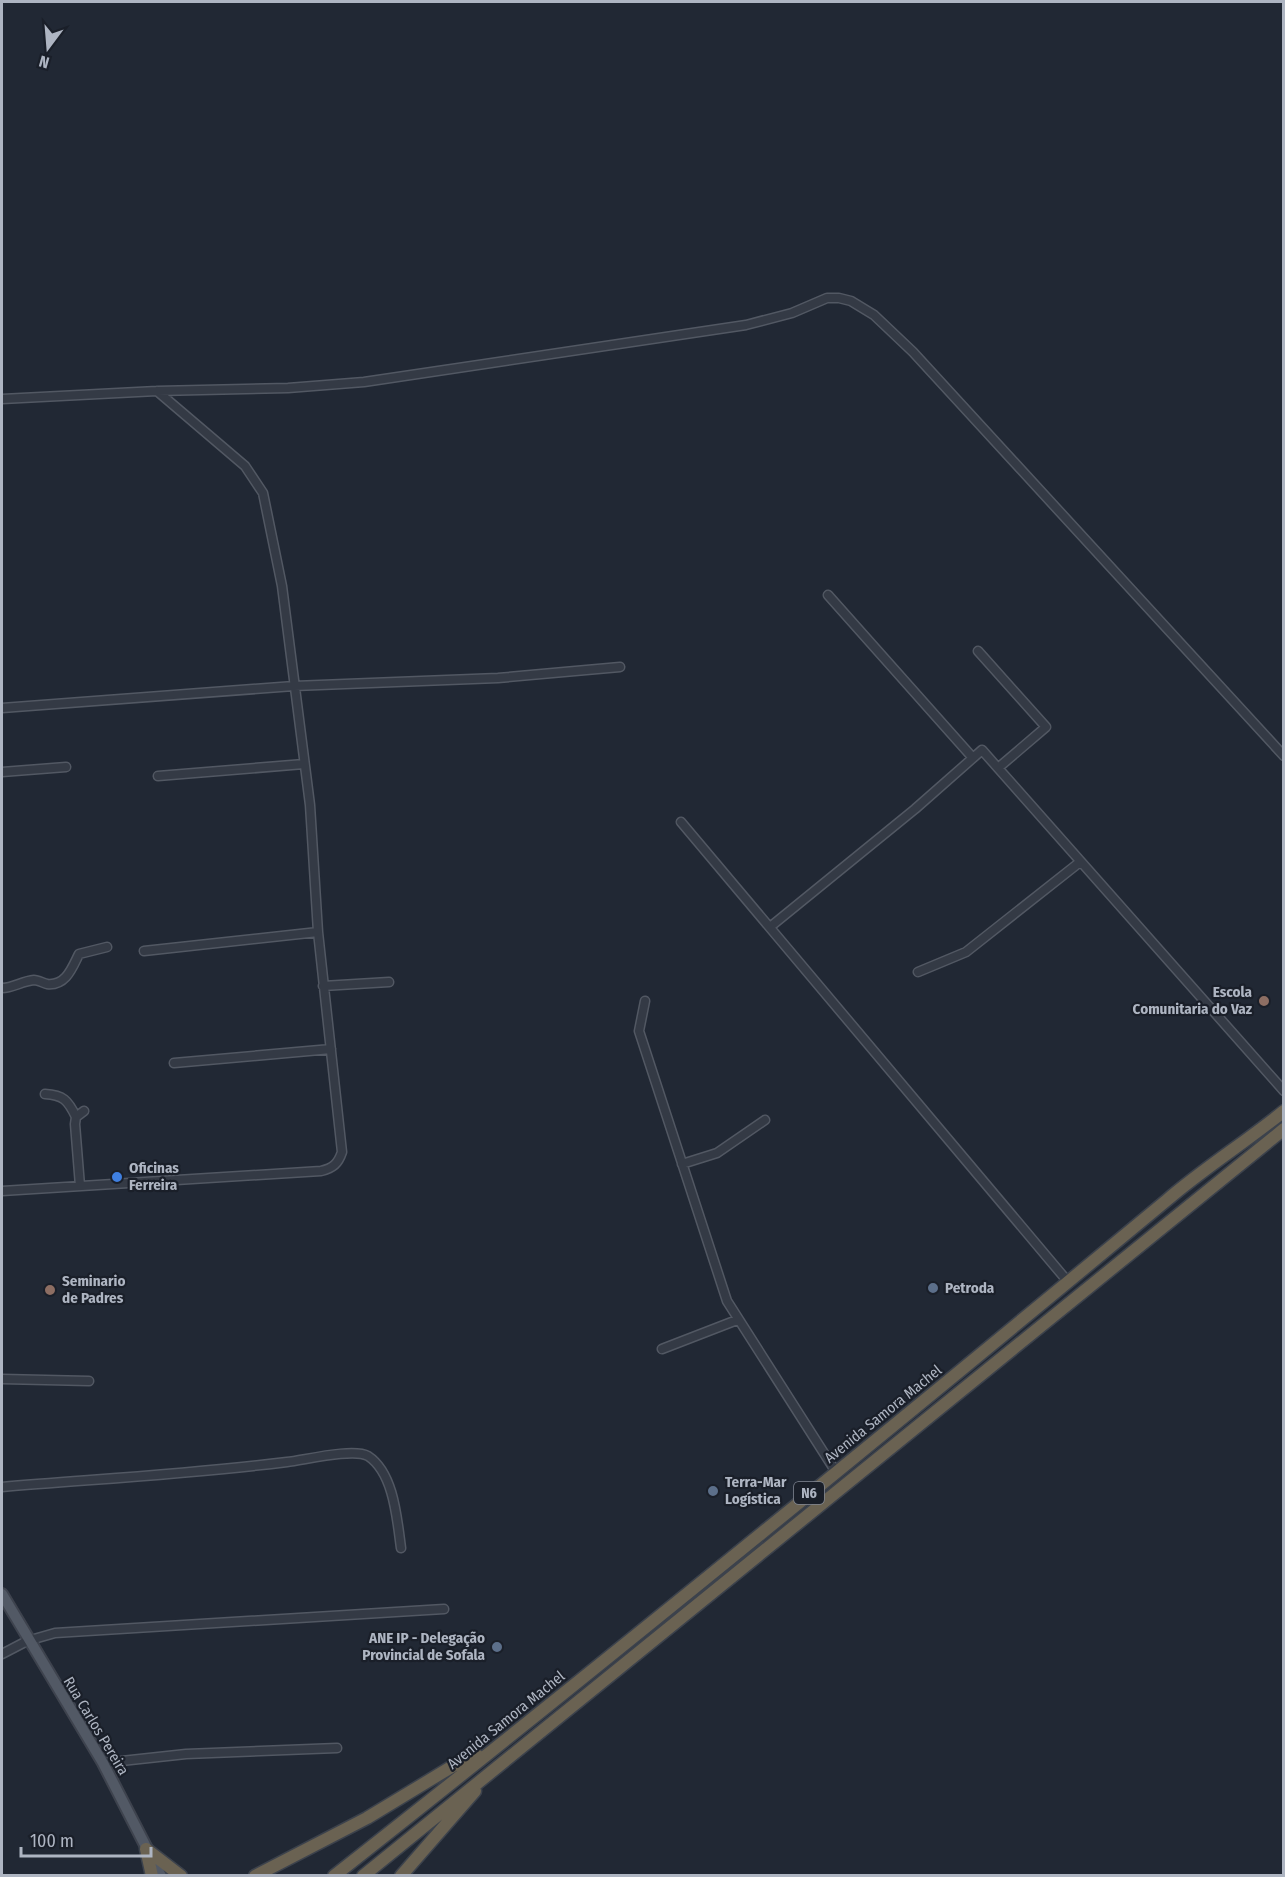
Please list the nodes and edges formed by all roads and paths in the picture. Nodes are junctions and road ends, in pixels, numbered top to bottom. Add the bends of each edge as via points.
1 (157, 391) junction
2 (2, 399) edge
3 (828, 595) dead end
4 (978, 651) dead end
5 (620, 667) dead end
6 (294, 686) junction
7 (2, 708) edge
8 (1284, 756) edge
9 (973, 758) junction
10 (304, 764) junction
11 (66, 767) dead end
12 (998, 768) junction
13 (2, 772) edge
14 (158, 776) dead end
15 (681, 822) dead end
16 (1080, 862) junction
17 (770, 927) junction
18 (318, 932) junction
19 (107, 946) dead end
20 (144, 951) dead end
21 (918, 972) dead end
22 (389, 982) dead end
23 (323, 986) junction
24 (2, 988) edge
25 (645, 1001) dead end
26 (331, 1049) junction
27 (174, 1063) dead end
28 (1284, 1091) edge
29 (45, 1094) dead end
30 (84, 1111) dead end
31 (1284, 1111) edge
32 (76, 1117) junction
33 (765, 1120) dead end
34 (1284, 1129) edge
35 (682, 1164) junction
36 (80, 1186) junction
37 (2, 1191) edge
38 (1069, 1283) junction
39 (737, 1320) junction
40 (662, 1349) dead end
41 (2, 1379) edge
42 (88, 1381) dead end
43 (836, 1472) junction
44 (2, 1487) edge
45 (401, 1548) dead end
46 (2, 1594) edge
47 (444, 1609) dead end
48 (27, 1641) junction
49 (2, 1654) edge
50 (337, 1748) dead end
51 (488, 1752) junction
52 (103, 1763) junction
53 (487, 1776) junction
54 (146, 1849) junction
55 (152, 1875) edge
56 (161, 1875) edge
57 (181, 1875) edge
58 (255, 1875) edge
59 (334, 1875) edge
60 (363, 1875) edge
61 (401, 1875) edge

1 - 2 street
1 - 6 street via 244,466 261,487 282,586
1 - 8 street via 288,388 374,381 746,325 792,313 827,298 851,301 874,315 913,352
3 - 9 street
4 - 12 street via 1046,727
5 - 6 street via 498,678
6 - 7 street
6 - 10 street
9 - 12 street via 982,750
9 - 17 street
10 - 14 street
10 - 18 street
11 - 13 street
12 - 16 street
15 - 17 street
16 - 21 street via 966,952
16 - 28 street
17 - 38 street
18 - 20 street
18 - 23 street
19 - 24 street via 79,954 66,979 57,983 35,980
22 - 23 street
23 - 26 street
25 - 35 street via 639,1031
26 - 27 street
26 - 36 street via 343,1141 339,1162 331,1168
29 - 32 street via 65,1099
30 - 32 street
31 - 38 highway, Avenida Samora Machel / N6 via 1169,1198
32 - 36 street
33 - 35 street via 717,1153
34 - 53 highway, Avenida Samora Machel / N6
35 - 39 street via 727,1301
36 - 37 street
38 - 43 highway, Avenida Samora Machel / N6
39 - 40 street
39 - 43 street
41 - 42 street
43 - 51 highway, Avenida Samora Machel / N6
44 - 45 street via 257,1466 350,1453 366,1455 387,1478
46 - 48 main road, Rua Carlos Pereira
47 - 48 street via 67,1632
48 - 49 street
48 - 52 main road, Rua Carlos Pereira
50 - 52 street via 186,1754
51 - 58 highway via 453,1766 367,1818
51 - 59 highway, Avenida Samora Machel / N6
52 - 54 main road, Rua Carlos Pereira
53 - 60 highway, Avenida Samora Machel / N6
53 - 61 highway
54 - 55 highway
54 - 56 main road, Rua Carlos Pereira
54 - 57 highway

